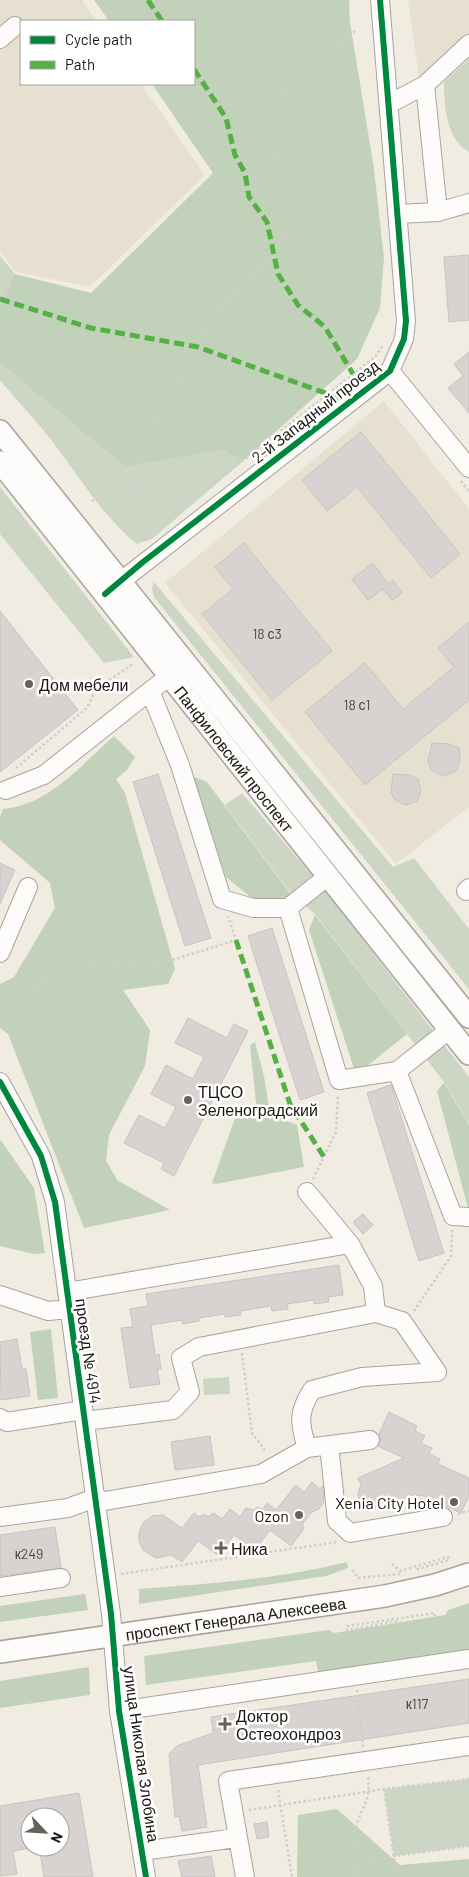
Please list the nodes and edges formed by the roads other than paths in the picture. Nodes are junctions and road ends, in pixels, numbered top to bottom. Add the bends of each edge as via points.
1 (380, 0) edge
2 (15, 26) dead end
3 (0, 39) edge
4 (469, 44) edge
5 (425, 86) junction
6 (389, 104) junction
7 (469, 203) edge
8 (438, 212) junction
9 (398, 214) junction
10 (390, 371) junction
11 (0, 431) edge
12 (0, 462) edge
13 (469, 468) edge
14 (112, 588) junction
15 (170, 676) junction
16 (150, 691) junction
17 (6, 790) road end
18 (328, 876) junction
19 (28, 887) dead end
20 (288, 908) junction
21 (0, 953) edge
22 (469, 1017) edge
23 (449, 1030) junction
24 (469, 1054) edge
25 (397, 1071) junction
26 (0, 1082) edge
27 (307, 1192) road end
28 (461, 1217) edge
29 (350, 1244) junction
30 (0, 1295) edge
31 (68, 1300) junction
32 (376, 1313) junction
33 (84, 1416) junction
34 (0, 1418) edge
35 (370, 1440) dead end
36 (329, 1445) junction
37 (307, 1448) junction
38 (95, 1498) junction
39 (443, 1517) dead end
40 (0, 1518) edge
41 (469, 1574) edge
42 (62, 1578) dead end
43 (0, 1587) edge
44 (113, 1635) junction
45 (0, 1652) edge
46 (469, 1658) edge
47 (119, 1712) junction
48 (469, 1746) edge
49 (236, 1838) junction
50 (142, 1851) junction
51 (146, 1877) edge
52 (245, 1877) edge

1 - 6 street, 2-й Западный проезд
2 - 3 street
4 - 5 street
5 - 6 street
5 - 8 street
6 - 9 street, 2-й Западный проезд
7 - 8 street
8 - 9 street
9 - 10 street, 2-й Западный проезд via 406,322 404,339
10 - 13 street, 2-й Западный проезд
10 - 14 street, 2-й Западный проезд
11 - 14 main road, Панфиловский проспект
12 - 14 main road, Панфиловский проспект
14 - 15 main road, Панфиловский проспект
14 - 22 main road, Панфиловский проспект
15 - 16 street
15 - 18 main road, Панфиловский проспект
16 - 17 street via 44,775
16 - 20 street via 180,765 222,899 254,908
18 - 20 street
18 - 23 main road, Панфиловский проспект
19 - 21 street
20 - 25 street via 340,1080
23 - 24 main road, Панфиловский проспект
23 - 25 street
25 - 28 street
26 - 31 street, проезд № 4914 via 48,1175 55,1202
27 - 29 street
29 - 31 street
29 - 32 street via 373,1286
30 - 31 street via 48,1310
31 - 33 street, проезд № 4914
32 - 33 street via 199,1347 181,1358 190,1392 173,1410
32 - 37 street via 402,1321 437,1372 362,1377 312,1390 303,1405 300,1427
33 - 34 street via 7,1422
33 - 38 street, проезд № 4914
35 - 36 street
36 - 37 street
36 - 39 street via 337,1521 350,1533
37 - 38 street via 261,1474 105,1501
38 - 40 street via 68,1508
38 - 44 street, проезд № 4914
41 - 44 main road, проспект Генерала Алексеева via 435,1586 385,1596
42 - 43 street
44 - 45 main road, проспект Генерала Алексеева
44 - 47 street, улица Николая Злобина
46 - 47 street
47 - 50 street, улица Николая Злобина
48 - 49 street via 228,1781
49 - 50 street
49 - 52 street
50 - 51 street, улица Николая Злобина

